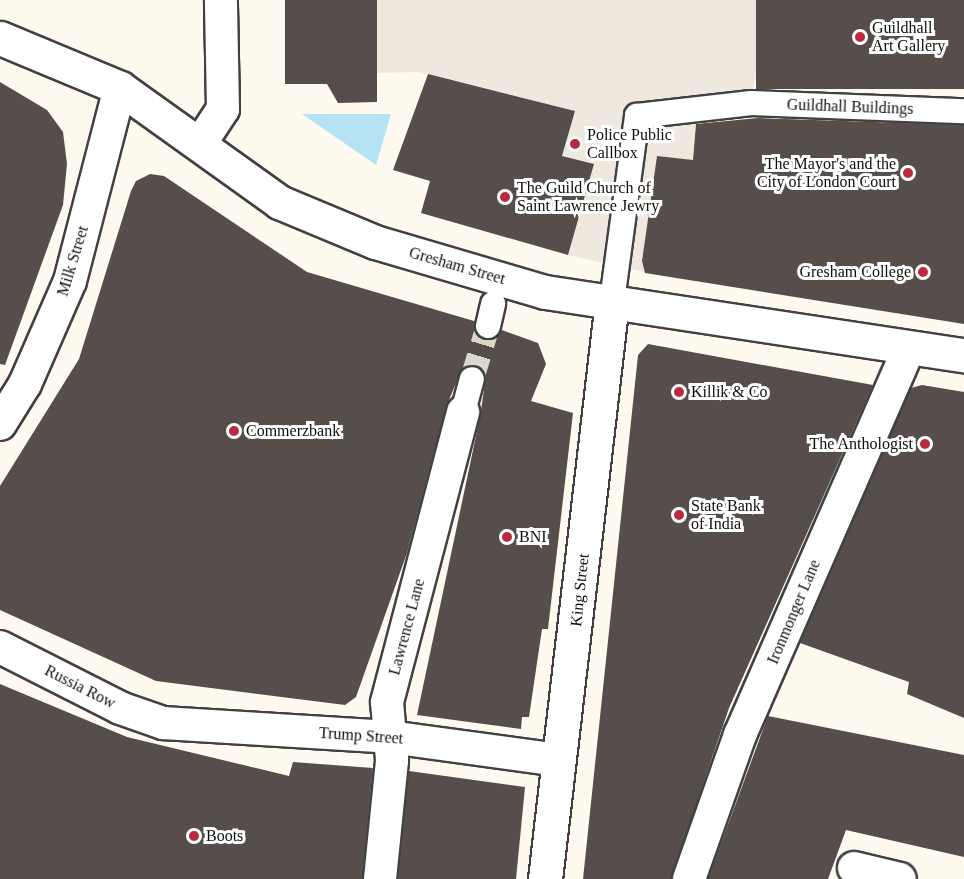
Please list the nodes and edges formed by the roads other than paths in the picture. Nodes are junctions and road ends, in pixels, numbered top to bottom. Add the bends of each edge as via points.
1 (222, 0) edge
2 (0, 38) edge
3 (120, 88) junction
4 (964, 111) edge
5 (200, 144) junction
6 (612, 301) junction
7 (909, 348) junction
8 (964, 355) edge
9 (472, 379) tunnel mouth
10 (463, 412) joint
11 (0, 424) edge
12 (0, 647) edge
13 (163, 723) joint
14 (390, 737) junction
15 (559, 760) junction
16 (854, 868) dead end
17 (380, 879) edge
18 (545, 879) edge
19 (689, 879) edge
20 (900, 879) edge

1 - 5 street via 223,109
2 - 3 street, Gresham Street
3 - 5 street, Gresham Street
3 - 11 street, Milk Street via 70,282 25,384
4 - 6 street, Guildhall Buildings via 735,105 637,116
5 - 6 street, Gresham Street via 279,202 333,228 545,292
6 - 7 street, Gresham Street
6 - 15 street, King Street
7 - 8 street, Gresham Street
7 - 19 street, Ironmonger Lane via 740,735
9 - 10 street, Lawrence Lane
10 - 14 street, Lawrence Lane via 387,702
12 - 13 street, Russia Row via 120,708
13 - 14 street, Trump Street
14 - 15 street, Trump Street
14 - 17 street, Lawrence Lane via 392,760
15 - 18 street, King Street
16 - 20 street

